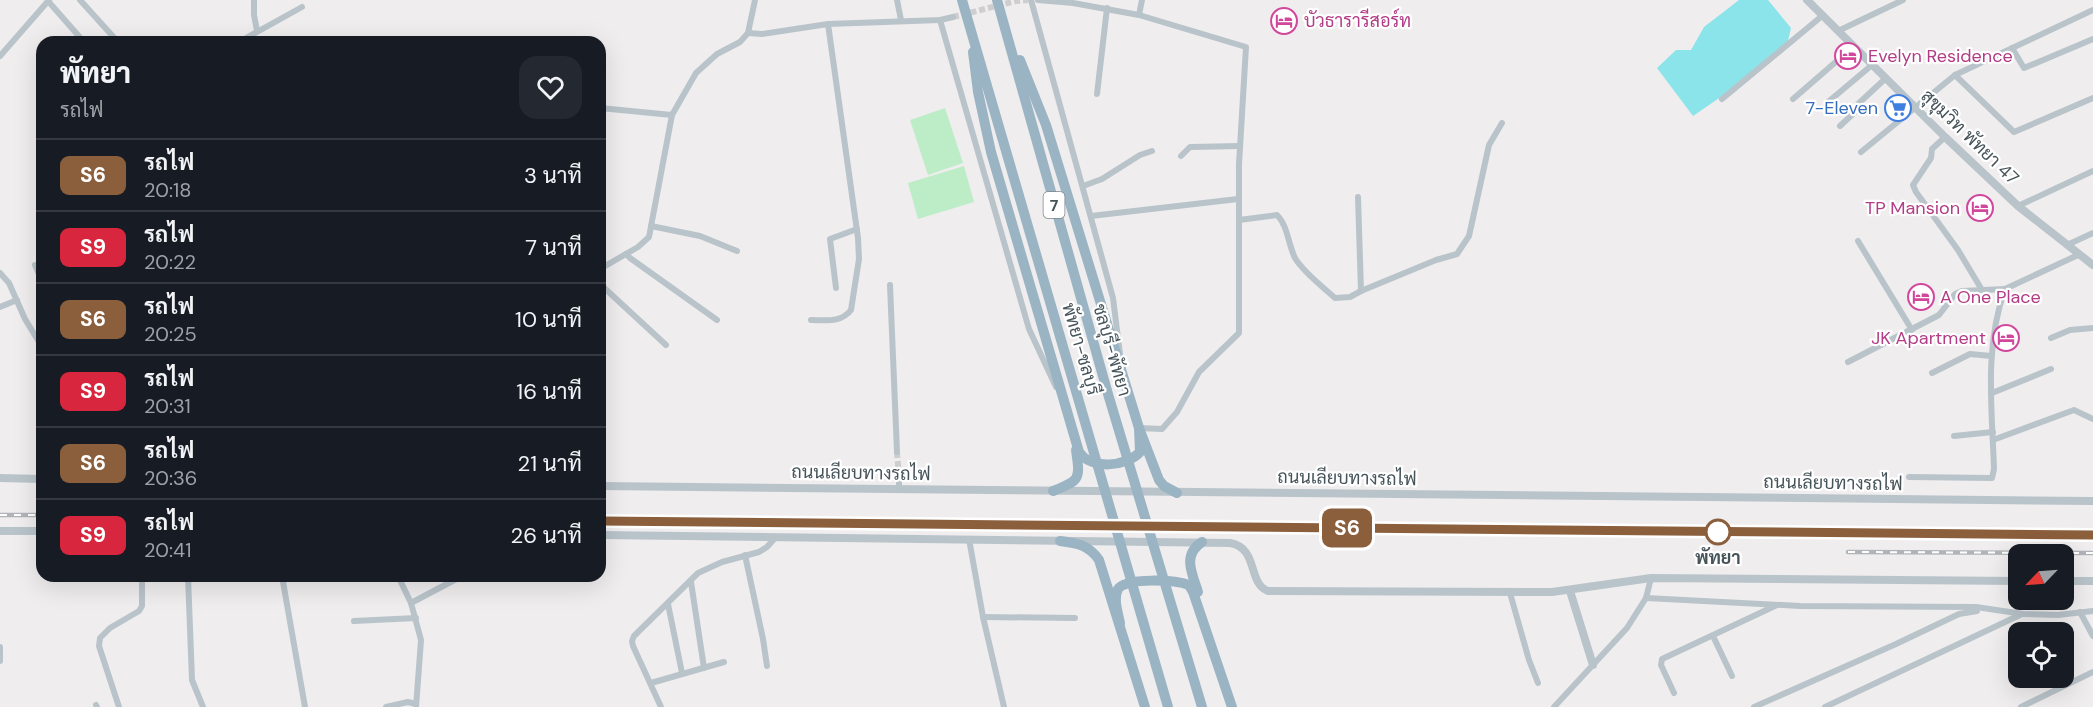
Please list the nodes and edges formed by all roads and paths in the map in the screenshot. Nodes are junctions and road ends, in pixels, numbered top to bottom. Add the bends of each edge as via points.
1 (48, 0) edge
2 (80, 0) edge
3 (254, 0) edge
4 (755, 0) edge
5 (897, 0) edge
6 (962, 0) edge
7 (997, 0) edge
8 (1030, 0) edge
9 (1038, 0) edge
10 (1142, 0) edge
11 (1807, 0) edge
12 (1904, 0) edge
13 (1073, 2) edge
14 (302, 7) dead end
15 (1107, 9) junction
16 (2093, 10) edge
17 (1002, 15) junction
18 (1139, 15) junction
19 (1822, 16) junction
20 (953, 17) tunnel mouth
21 (901, 20) junction
22 (940, 20) junction
23 (969, 21) junction
24 (828, 24) junction
25 (1838, 31) junction
26 (257, 32) junction
27 (748, 33) junction
28 (79, 36) edge
29 (113, 36) edge
30 (250, 36) edge
31 (2093, 39) edge
32 (1853, 47) junction
33 (2012, 48) junction
34 (0, 56) edge
35 (1872, 65) junction
36 (1955, 75) junction
37 (1886, 78) junction
38 (1097, 94) dead end
39 (2093, 98) edge
40 (1722, 99) dead end
41 (1793, 99) dead end
42 (1828, 102) dead end
43 (1915, 107) junction
44 (606, 109) edge
45 (672, 115) junction
46 (1502, 123) dead end
47 (1840, 126) dead end
48 (1944, 137) junction
49 (1240, 146) junction
50 (1152, 151) dead end
51 (1861, 152) dead end
52 (1181, 156) dead end
53 (2093, 171) edge
54 (1083, 186) junction
55 (1358, 197) dead end
56 (1238, 199) junction
57 (2018, 206) junction
58 (1091, 216) junction
59 (1239, 219) junction
60 (651, 226) junction
61 (857, 230) junction
62 (2093, 233) edge
63 (1858, 241) dead end
64 (2067, 245) junction
65 (737, 251) dead end
66 (626, 254) junction
67 (2078, 255) junction
68 (2093, 265) edge
69 (606, 266) edge
70 (0, 273) edge
71 (890, 285) dead end
72 (836, 288) dead end
73 (2005, 289) junction
74 (606, 290) edge
75 (1982, 290) junction
76 (1361, 291) junction
77 (17, 300) junction
78 (0, 307) edge
79 (717, 320) dead end
80 (811, 320) dead end
81 (2093, 328) edge
82 (1912, 330) junction
83 (36, 337) edge
84 (2050, 338) dead end
85 (666, 345) dead end
86 (1991, 356) junction
87 (1848, 362) dead end
88 (2051, 369) dead end
89 (1932, 373) dead end
90 (1124, 380) junction
91 (1992, 393) junction
92 (1066, 410) junction
93 (2093, 419) edge
94 (1139, 428) junction
95 (1993, 432) junction
96 (1954, 436) dead end
97 (1074, 438) junction
98 (1993, 440) junction
99 (897, 452) tunnel mouth
100 (899, 477) tunnel mouth
101 (1909, 477) dead end
102 (0, 478) edge
103 (36, 479) edge
104 (606, 486) edge
105 (899, 490) junction
106 (1053, 492) junction
107 (1177, 493) junction
108 (2093, 501) edge
109 (0, 531) edge
110 (36, 531) edge
111 (606, 535) edge
112 (775, 537) junction
113 (969, 539) junction
114 (1060, 541) junction
115 (1202, 542) junction
116 (745, 555) junction
117 (1651, 578) junction
118 (2008, 581) edge
119 (2074, 581) edge
120 (2093, 581) edge
121 (142, 582) edge
122 (188, 582) edge
123 (283, 582) edge
124 (401, 582) edge
125 (451, 582) edge
126 (691, 582) junction
127 (1570, 591) junction
128 (1510, 592) junction
129 (1646, 598) junction
130 (411, 603) junction
131 (668, 604) junction
132 (1777, 605) junction
133 (2093, 611) edge
134 (2013, 612) junction
135 (2080, 612) junction
136 (2023, 614) junction
137 (983, 617) junction
138 (416, 618) junction
139 (1075, 618) dead end
140 (354, 621) dead end
141 (1120, 623) junction
142 (1713, 636) junction
143 (2093, 636) edge
144 (0, 647) edge
145 (0, 661) edge
146 (724, 662) dead end
147 (1593, 665) junction
148 (767, 666) dead end
149 (705, 668) junction
150 (1220, 668) junction
151 (2093, 672) edge
152 (682, 673) junction
153 (1732, 676) dead end
154 (651, 683) junction
155 (1538, 683) dead end
156 (1674, 693) dead end
157 (416, 705) edge
158 (119, 707) edge
159 (203, 707) edge
160 (305, 707) edge
161 (386, 707) edge
162 (662, 707) edge
163 (1004, 707) edge
164 (1145, 707) edge
165 (1168, 707) edge
166 (1202, 707) edge
167 (1232, 707) edge
168 (1554, 707) edge
169 (1754, 707) edge
170 (1825, 707) edge
171 (2020, 707) edge

1 - 28 street
1 - 34 street
2 - 29 street
3 - 26 street
4 - 27 street
5 - 21 street
6 - 23 highway, พัทยา-ชลบุรี / 7
7 - 17 highway, ชลบุรี-พัทยา / 7
8 - 54 street
9 - 13 street
10 - 18 street
11 - 19 street, สุขุมวิท พัทยา 47
12 - 25 street
13 - 15 street
14 - 26 street
15 - 18 street
15 - 38 street
16 - 33 street
17 - 90 highway via 1046,125
17 - 166 highway, ชลบุรี-พัทยา / 7 via 1107,394
18 - 49 street via 1246,47
19 - 25 street, สุขุมวิท พัทยา 47
19 - 40 street
20 - 22 street
21 - 22 street
21 - 24 street
22 - 92 street via 1029,329
23 - 92 highway via 991,152
23 - 165 highway, พัทยา-ชลบุรี / 7
24 - 27 street
24 - 61 street
25 - 32 street, สุขุมวิท พัทยา 47
26 - 30 street
27 - 45 street via 696,73
31 - 33 street via 2024,68
32 - 35 street, สุขุมวิท พัทยา 47
32 - 41 street
33 - 36 street
35 - 37 street, สุขุมวิท พัทยา 47
35 - 42 street
36 - 39 street via 2014,132
36 - 43 street
37 - 43 street, สุขุมวิท พัทยา 47
37 - 47 street
43 - 48 street, สุขุมวิท พัทยา 47
43 - 51 street
44 - 45 street
45 - 60 street
46 - 76 street via 1489,145 1469,236 1457,254
48 - 57 street, สุขุมวิท พัทยา 47
48 - 75 street via 1932,149 1931,158 1913,185
49 - 52 street via 1190,147
49 - 56 street
50 - 54 street
53 - 57 street
54 - 58 street
55 - 76 street
56 - 58 street
56 - 59 street
57 - 64 street, สุขุมวิท พัทยา 47
58 - 90 street via 1113,298
59 - 76 street via 1277,215 1296,260 1335,298
59 - 94 street via 1239,333 1199,372 1177,412 1162,429
60 - 65 street via 700,236
60 - 66 street via 648,237
61 - 72 street via 830,238
61 - 80 street via 859,259 851,310 838,320
62 - 64 street
63 - 82 street
64 - 67 street, สุขุมวิท พัทยา 47
66 - 69 street
66 - 79 street
67 - 68 street, สุขุมวิท พัทยา 47
67 - 73 street
70 - 77 street
71 - 99 street
73 - 75 street
73 - 86 street via 1996,313
74 - 85 street
75 - 82 street via 1955,294 1939,315
77 - 78 street
77 - 83 street
81 - 84 street via 2070,330
82 - 87 street
86 - 89 street via 1970,354
86 - 91 street
88 - 91 street
90 - 94 highway
91 - 95 street
92 - 97 highway
93 - 98 street via 2074,410
94 - 97 highway via 1140,452 1119,464 1088,461 1079,452
94 - 107 highway via 1159,480
95 - 96 street
95 - 98 street
97 - 106 highway via 1078,475 1073,483
98 - 101 street via 1992,478
100 - 105 street
102 - 103 street
104 - 105 street, ถนนเลียบทางรถไฟ
105 - 106 street, ถนนเลียบทางรถไฟ
106 - 107 street, ถนนเลียบทางรถไฟ
107 - 108 street, ถนนเลียบทางรถไฟ
109 - 110 street
111 - 112 street
112 - 113 street
112 - 116 street via 759,552
113 - 114 street
113 - 137 street
114 - 115 street
114 - 141 highway via 1082,544 1097,557
115 - 128 street via 1242,547 1259,585 1268,591
115 - 150 highway via 1190,555 1189,563
116 - 126 street via 708,567
116 - 148 street
117 - 118 street
117 - 127 street
117 - 129 street
119 - 120 street
121 - 158 street via 139,611 125,617 100,638 99,646
122 - 159 street via 192,680
123 - 160 street
124 - 130 street
125 - 130 street
126 - 131 street
126 - 149 street
127 - 128 street
127 - 147 street
128 - 155 street
129 - 132 street
129 - 147 street via 1628,628
130 - 138 street
131 - 152 street
131 - 154 street via 632,641
132 - 134 street via 1976,607
132 - 142 street
133 - 135 street
134 - 136 street
134 - 169 street via 1959,614
135 - 136 street
135 - 143 street
136 - 170 street
137 - 139 street
137 - 163 street
138 - 140 street
138 - 157 street via 421,640
141 - 150 highway via 1116,595 1121,586 1168,581 1189,585
141 - 164 highway
142 - 153 street
142 - 156 street via 1660,661
144 - 145 street
146 - 149 street
147 - 168 street
149 - 152 street
150 - 167 highway
151 - 171 street
152 - 154 street
154 - 162 street
157 - 161 street via 408,702

